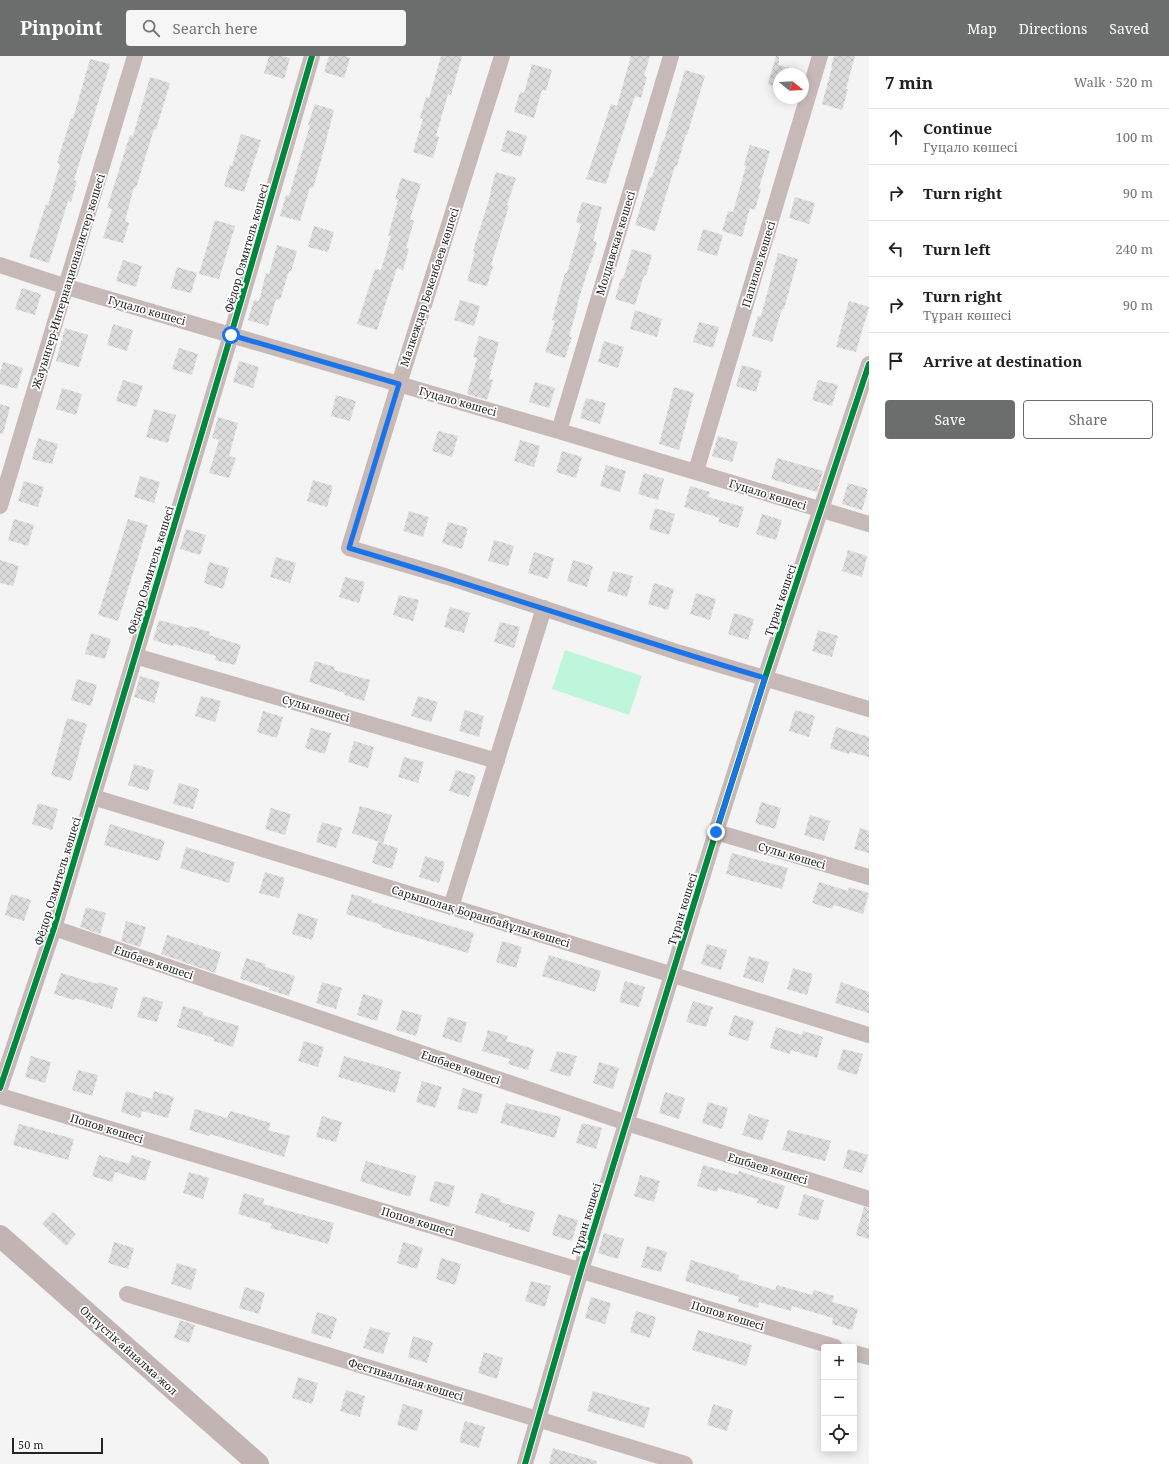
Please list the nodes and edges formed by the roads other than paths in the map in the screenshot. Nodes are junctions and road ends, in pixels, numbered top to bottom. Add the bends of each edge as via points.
1 (135, 56) edge
2 (312, 56) edge
3 (502, 56) edge
4 (671, 56) edge
5 (820, 56) edge
6 (0, 266) edge
7 (67, 287) junction
8 (231, 335) junction
9 (869, 364) edge
10 (399, 384) junction
11 (559, 431) junction
12 (696, 471) junction
13 (0, 506) edge
14 (821, 510) junction
15 (869, 524) edge
16 (544, 608) junction
17 (135, 656) junction
18 (765, 678) junction
19 (869, 709) edge
20 (497, 761) junction
21 (93, 797) junction
22 (716, 832) junction
23 (869, 877) edge
24 (451, 907) junction
25 (54, 928) junction
26 (672, 977) junction
27 (869, 1035) edge
28 (0, 1088) edge
29 (0, 1096) edge
30 (627, 1123) junction
31 (869, 1199) edge
32 (0, 1236) edge
33 (581, 1270) junction
34 (127, 1294) dead end
35 (825, 1344) edge
36 (857, 1354) edge
37 (869, 1357) edge
38 (538, 1419) junction
39 (258, 1464) edge
40 (525, 1464) edge
41 (685, 1464) edge

1 - 7 street, Жауынгер-Интернационалистер көшесі
2 - 8 street, Фёдор Озмитель көшесі
3 - 10 street, Малкеждар Бөкенбаев көшесі
4 - 11 street, Молдавская көшесі
5 - 12 street, Папилов көшесі
6 - 7 street, Гуцало көшесі
7 - 8 street, Гуцало көшесі
7 - 13 street, Жауынгер-Интернационалистер көшесі
8 - 10 street, Гуцало көшесі
8 - 17 street, Фёдор Озмитель көшесі
9 - 14 street, Тұран көшесі
10 - 11 street, Гуцало көшесі
10 - 16 street, Малкеждар Бөкенбаев көшесі via 349,548
11 - 12 street, Гуцало көшесі
12 - 14 street, Гуцало көшесі
14 - 15 street, Гуцало көшесі
14 - 18 street, Тұран көшесі
16 - 18 street, Малкеждар Бөкенбаев көшесі
16 - 20 street
17 - 20 street, Сулы көшесі
17 - 21 street, Фёдор Озмитель көшесі
18 - 19 street, Малкеждар Бөкенбаев көшесі
18 - 22 street, Тұран көшесі
20 - 24 street
21 - 24 street, Сарышолақ Боранбайұлы көшесі
21 - 25 street, Фёдор Озмитель көшесі
22 - 23 street, Сулы көшесі
22 - 26 street, Тұран көшесі
24 - 26 street, Сарышолақ Боранбайұлы көшесі
25 - 28 street, Фёдор Озмитель көшесі
25 - 30 street, Ешбаев көшесі
26 - 27 street, Сарышолақ Боранбайұлы көшесі
26 - 30 street, Тұран көшесі
29 - 33 street, Попов көшесі
30 - 31 street, Ешбаев көшесі
30 - 33 street, Тұран көшесі
32 - 39 highway, Оңтүстік айналма жол
33 - 35 street, Попов көшесі
33 - 38 street, Тұран көшесі
34 - 38 street, Фестивальная көшесі
36 - 37 street
38 - 40 street, Тұран көшесі
38 - 41 street, Фестивальная көшесі

